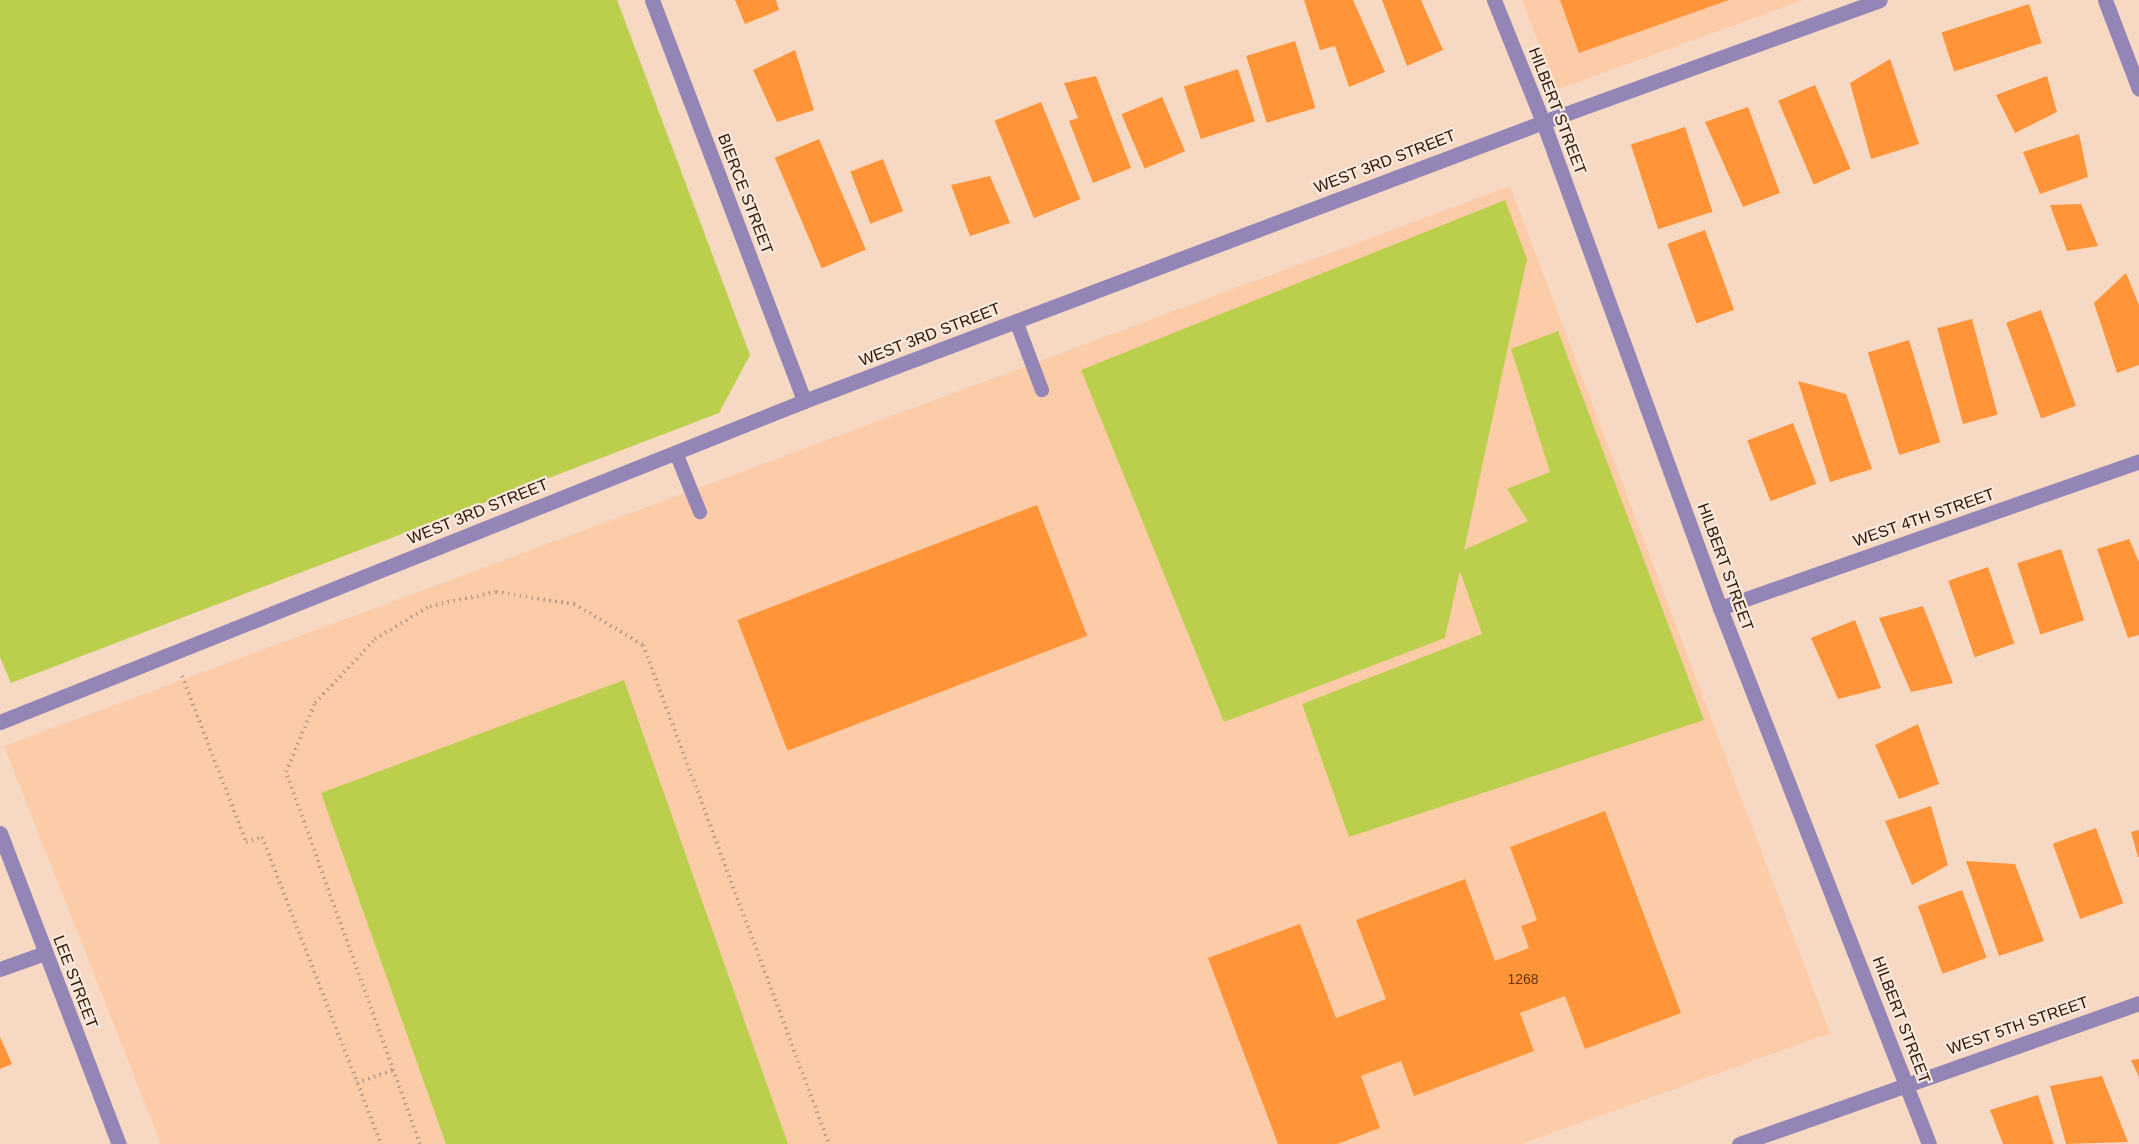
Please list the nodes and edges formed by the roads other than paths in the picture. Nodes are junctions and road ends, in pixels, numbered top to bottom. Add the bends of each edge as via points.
1 (652, 0) edge
2 (1494, 0) edge
3 (1880, 0) edge
4 (2105, 0) edge
5 (2139, 89) edge
6 (1543, 122) junction
7 (1016, 321) junction
8 (1042, 390) dead end
9 (804, 401) junction
10 (676, 453) junction
11 (2139, 461) edge
12 (700, 512) dead end
13 (1720, 608) junction
14 (0, 722) edge
15 (0, 833) edge
16 (45, 953) junction
17 (0, 969) edge
18 (2139, 1003) edge
19 (1906, 1083) junction
20 (119, 1144) edge
21 (1739, 1144) edge
22 (1929, 1144) edge

1 - 9 street, BIERCE STREET
2 - 6 street, HILBERT STREET
3 - 6 street, WEST 3RD STREET
4 - 5 street
6 - 7 street, WEST 3RD STREET
6 - 13 street, HILBERT STREET
7 - 8 lane
7 - 9 street, WEST 3RD STREET
9 - 10 street, WEST 3RD STREET
10 - 12 lane
10 - 14 street, WEST 3RD STREET
11 - 13 street, WEST 4TH STREET
13 - 19 street, HILBERT STREET
15 - 16 street, LEE STREET
16 - 17 street
16 - 20 street, LEE STREET
18 - 19 street, WEST 5TH STREET
19 - 21 street, WEST 5TH STREET
19 - 22 street, HILBERT STREET

